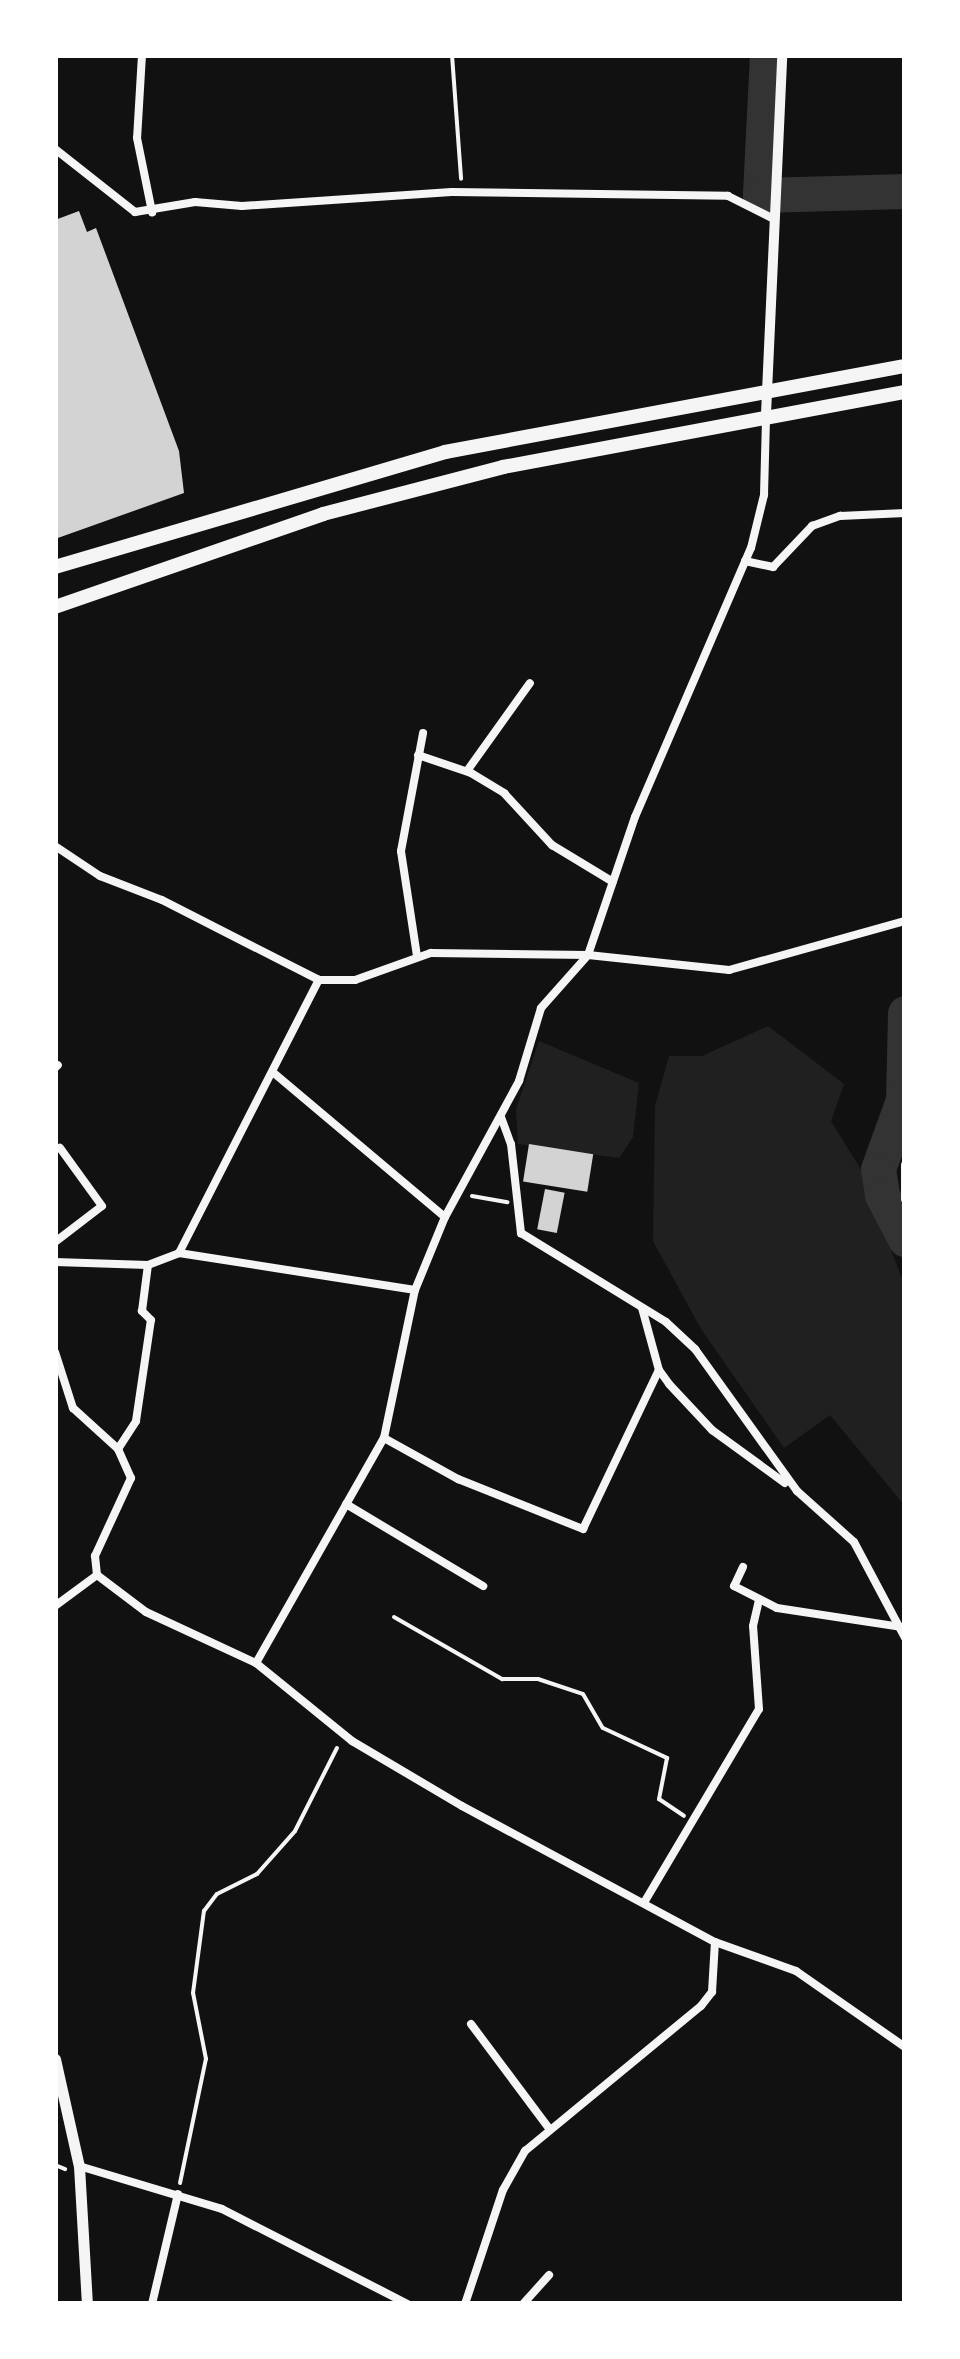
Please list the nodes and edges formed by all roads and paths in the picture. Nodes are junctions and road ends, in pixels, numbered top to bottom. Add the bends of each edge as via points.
1 (142, 55) edge
2 (452, 55) edge
3 (782, 55) edge
4 (55, 149) edge
5 (462, 194) junction
6 (152, 212) junction
7 (774, 219) junction
8 (905, 366) edge
9 (766, 391) junction
10 (905, 392) edge
11 (766, 414) junction
12 (905, 513) edge
13 (745, 561) junction
14 (55, 567) edge
15 (55, 607) edge
16 (530, 683) dead end
17 (423, 733) dead end
18 (418, 755) junction
19 (467, 771) junction
20 (55, 846) edge
21 (613, 882) junction
22 (905, 920) edge
23 (588, 955) junction
24 (417, 956) junction
25 (319, 980) junction
26 (274, 1074) junction
27 (501, 1117) junction
28 (60, 1148) dead end
29 (905, 1165) edge
30 (458, 1193) junction
31 (905, 1199) edge
32 (515, 1204) junction
33 (445, 1216) junction
34 (55, 1243) edge
35 (180, 1253) junction
36 (55, 1262) edge
37 (66, 1262) junction
38 (148, 1265) junction
39 (415, 1290) junction
40 (640, 1306) junction
41 (55, 1352) edge
42 (659, 1370) junction
43 (68, 1390) junction
44 (55, 1397) edge
45 (384, 1438) junction
46 (118, 1449) junction
47 (796, 1491) junction
48 (346, 1504) junction
49 (743, 1567) dead end
50 (97, 1575) junction
51 (483, 1586) dead end
52 (759, 1600) junction
53 (55, 1606) edge
54 (394, 1617) dead end
55 (902, 1627) junction
56 (905, 1638) edge
57 (256, 1663) junction
58 (344, 1735) junction
59 (692, 1820) junction
60 (644, 1901) junction
61 (715, 1942) junction
62 (471, 2024) dead end
63 (905, 2047) edge
64 (55, 2059) edge
65 (548, 2128) junction
66 (78, 2166) junction
67 (178, 2194) junction
68 (548, 2275) dead end
69 (88, 2304) edge
70 (152, 2304) edge
71 (408, 2304) edge
72 (464, 2304) edge
73 (523, 2304) edge

1 - 6 street via 137,138
2 - 5 path
3 - 7 street
4 - 6 street via 135,212
5 - 6 street via 242,206 195,202
5 - 7 street via 728,196
7 - 9 street
8 - 9 highway
9 - 11 street
9 - 14 highway via 445,452
10 - 11 highway
11 - 13 street via 764,495
11 - 15 highway via 503,467 323,514
12 - 13 street via 840,516 812,526 773,567
13 - 21 street
16 - 19 street
17 - 18 street
18 - 19 street
18 - 24 street via 402,851
19 - 21 street via 504,793 552,844
20 - 25 street via 100,876
21 - 23 street
22 - 23 street via 728,970
23 - 24 street
23 - 27 street via 541,1008
24 - 25 street via 356,980
25 - 26 street
26 - 33 street
26 - 35 street
27 - 30 street
27 - 32 street via 511,1144
28 - 34 street via 102,1206
29 - 31 street
30 - 32 path
30 - 33 street
32 - 40 street via 521,1233 531,1243
33 - 39 street
34 - 37 street
35 - 38 street
35 - 39 street
36 - 37 street
37 - 38 street
38 - 46 street via 142,1310 151,1320 136,1421
39 - 45 street
40 - 42 street via 650,1322
40 - 47 street via 695,1348
41 - 43 street
42 - 45 street via 583,1529 458,1479
42 - 47 street via 712,1430
43 - 44 street
43 - 46 street via 73,1408
45 - 48 street
46 - 50 street via 131,1478 94,1556
47 - 55 street via 854,1542
48 - 51 street
48 - 57 street
49 - 52 street via 734,1586
50 - 53 street
50 - 57 street via 146,1612
52 - 55 street
52 - 59 street via 753,1626 758,1708
54 - 59 path via 502,1680 538,1679 583,1694 602,1728 666,1758 659,1799
55 - 56 street
57 - 58 street
58 - 60 street
58 - 67 path via 296,1831 257,1874 217,1894 204,1910 193,1993 206,2058
59 - 60 street
60 - 61 street
61 - 63 street via 796,1971
61 - 65 street via 712,1992 701,2006
62 - 65 street
64 - 66 main road
65 - 72 street via 503,2190
66 - 67 street
66 - 69 main road
67 - 70 street
67 - 71 street via 222,2209
68 - 73 street

